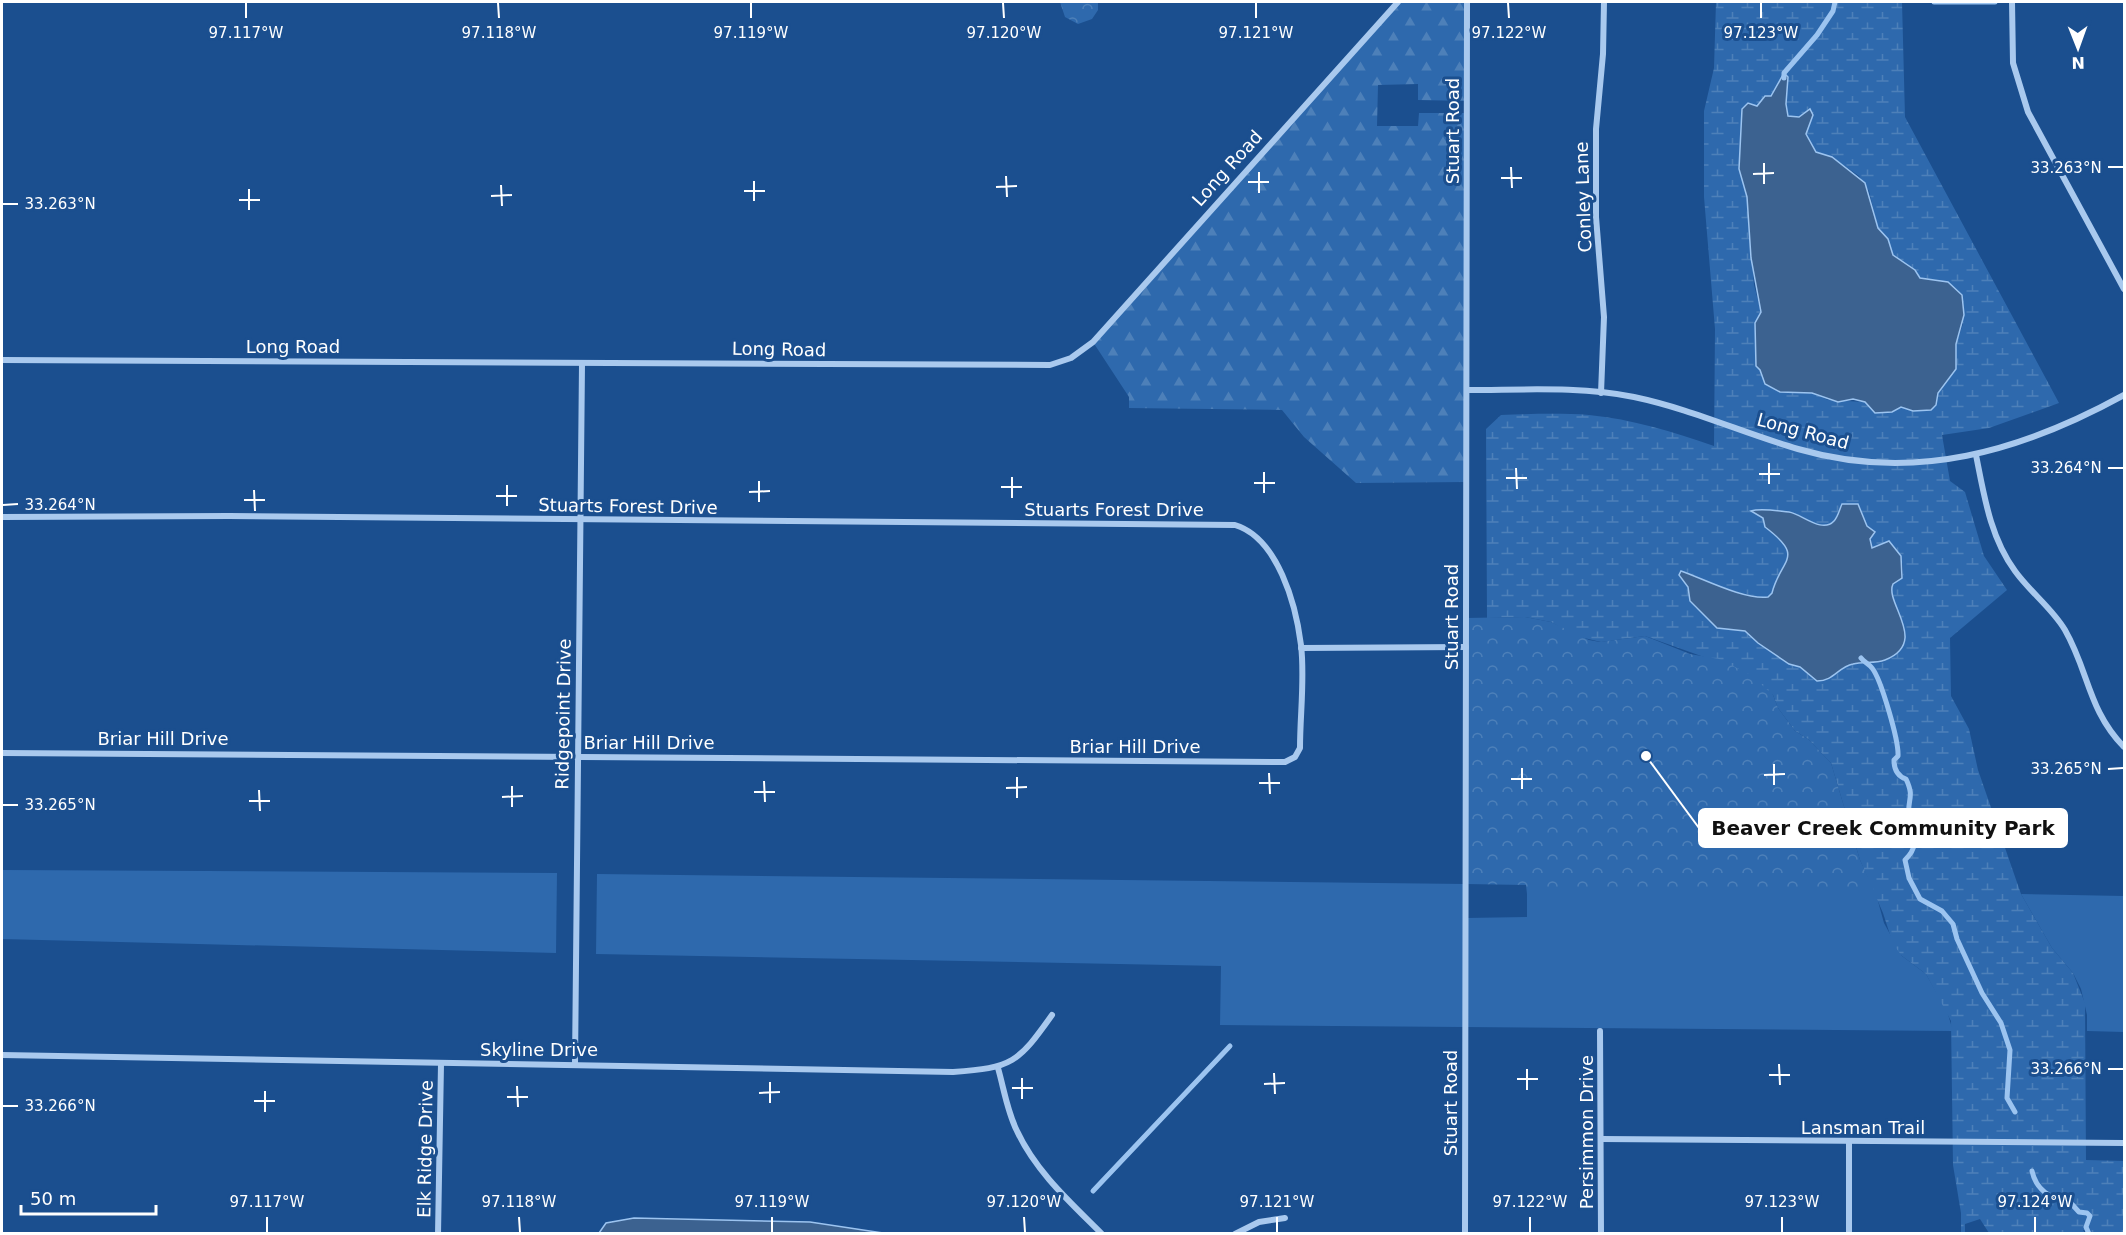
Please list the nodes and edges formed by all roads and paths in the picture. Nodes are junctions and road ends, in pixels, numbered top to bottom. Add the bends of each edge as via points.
1 (1398, 2) edge
2 (1467, 2) edge
3 (1604, 2) edge
4 (2012, 2) edge
5 (2124, 289) edge
6 (2, 360) edge
7 (582, 364) junction
8 (1467, 390) junction
9 (1601, 393) junction
10 (2124, 395) edge
11 (1976, 455) junction
12 (2, 517) edge
13 (580, 521) junction
14 (1466, 647) junction
15 (1301, 648) junction
16 (2124, 747) edge
17 (2, 753) edge
18 (578, 757) junction
19 (1052, 1015) dead end
20 (1600, 1031) dead end
21 (2, 1055) edge
22 (441, 1064) junction
23 (575, 1064) junction
24 (998, 1068) junction
25 (1601, 1139) junction
26 (1849, 1142) junction
27 (2124, 1143) edge
28 (1285, 1218) dead end
29 (438, 1233) edge
30 (1102, 1233) edge
31 (1235, 1233) edge
32 (1465, 1233) edge
33 (1601, 1233) edge
34 (1849, 1233) edge

1 - 7 street, Long Road via 1093,342 1071,358 1042,366
2 - 8 street, Stuart Road
3 - 9 street, Conley Lane via 1596,129 1596,217 1604,317
4 - 5 street via 2012,53 2028,112
6 - 7 street, Long Road
7 - 13 street, Ridgepoint Drive
8 - 9 street, Long Road
8 - 14 street, Stuart Road
9 - 11 street, Long Road via 1668,405 1801,450 1845,458 1917,462
10 - 11 street, Long Road via 2049,433
11 - 16 street via 1988,512 2002,551 2065,630 2096,710
12 - 13 street, Stuarts Forest Drive
13 - 15 street, Stuarts Forest Drive via 1235,525 1253,532 1281,575
13 - 18 street, Ridgepoint Drive
14 - 15 street
14 - 32 street, Stuart Road
15 - 18 street, Briar Hill Drive via 1300,748 1286,762
17 - 18 street, Briar Hill Drive
18 - 23 street, Ridgepoint Drive
19 - 24 street, Skyline Drive via 1022,1054
20 - 25 street, Persimmon Drive
21 - 22 street, Skyline Drive
22 - 23 street, Skyline Drive
22 - 29 street, Elk Ridge Drive
23 - 24 street, Skyline Drive via 953,1072
24 - 30 street via 1016,1131 1031,1156 1046,1177
25 - 26 street, Lansman Trail
25 - 33 street, Persimmon Drive
26 - 27 street, Lansman Trail
26 - 34 street
28 - 31 street via 1259,1222

